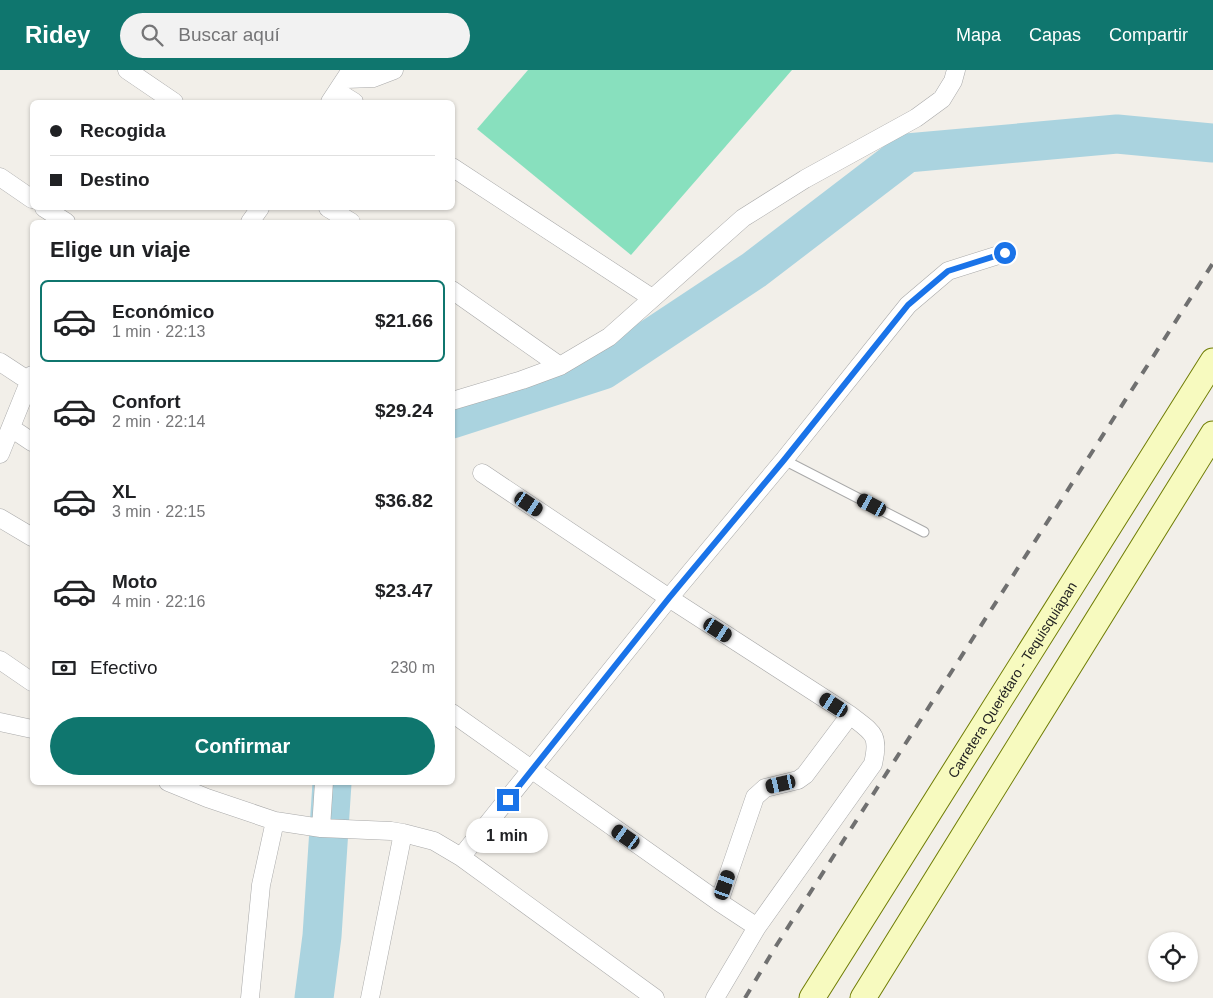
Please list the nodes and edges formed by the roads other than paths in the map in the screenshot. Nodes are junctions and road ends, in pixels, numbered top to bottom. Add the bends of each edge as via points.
1 (127, 70) edge
2 (394, 70) edge
3 (956, 70) edge
4 (341, 86) edge
5 (171, 100) edge
6 (352, 100) edge
7 (455, 169) edge
8 (0, 177) edge
9 (30, 199) edge
10 (47, 210) edge
11 (331, 210) edge
12 (63, 220) edge
13 (348, 220) edge
14 (1005, 253) dead end
15 (455, 292) edge
16 (652, 298) junction
17 (1213, 361) edge
18 (0, 362) edge
19 (560, 366) junction
20 (30, 379) edge
21 (30, 385) edge
22 (455, 400) edge
23 (11, 428) junction
24 (1213, 434) edge
25 (30, 441) edge
26 (0, 454) edge
27 (784, 460) junction
28 (482, 473) dead end
29 (0, 518) edge
30 (924, 532) dead end
31 (30, 536) edge
32 (669, 598) junction
33 (0, 660) edge
34 (30, 681) edge
35 (455, 715) edge
36 (850, 716) junction
37 (0, 722) edge
38 (30, 729) edge
39 (532, 771) junction
40 (175, 785) edge
41 (188, 785) edge
42 (324, 785) edge
43 (207, 798) junction
44 (275, 821) junction
45 (323, 828) junction
46 (397, 832) junction
47 (462, 857) junction
48 (719, 902) junction
49 (757, 927) junction
50 (375, 996) edge
51 (250, 998) edge
52 (655, 998) edge
53 (715, 998) edge
54 (812, 998) edge
55 (863, 998) edge

1 - 5 street
2 - 4 street
3 - 16 street via 954,81 942,99 916,118 804,179 743,218
4 - 6 street
7 - 16 street
8 - 9 street
10 - 12 street
11 - 13 street
14 - 27 street via 948,271 908,305
15 - 19 street
16 - 19 street via 609,337
17 - 54 main road, Carretera Querétaro - Tequisquiapan
18 - 20 street
19 - 22 street
21 - 23 street
23 - 25 street
23 - 26 street
24 - 55 main road
27 - 30 lane
27 - 32 street
28 - 32 street
29 - 31 street
32 - 36 street
32 - 39 street
33 - 34 street
35 - 39 street
36 - 48 street via 805,775 798,780 764,788 755,797
36 - 49 street via 872,732 877,746 874,764
37 - 38 street
39 - 47 street
39 - 48 street
40 - 43 street
41 - 43 street
42 - 45 street
43 - 44 street
44 - 45 street
44 - 51 street via 261,885
45 - 46 street
46 - 47 street via 434,841
46 - 50 street
47 - 52 street
48 - 49 street
49 - 53 street

